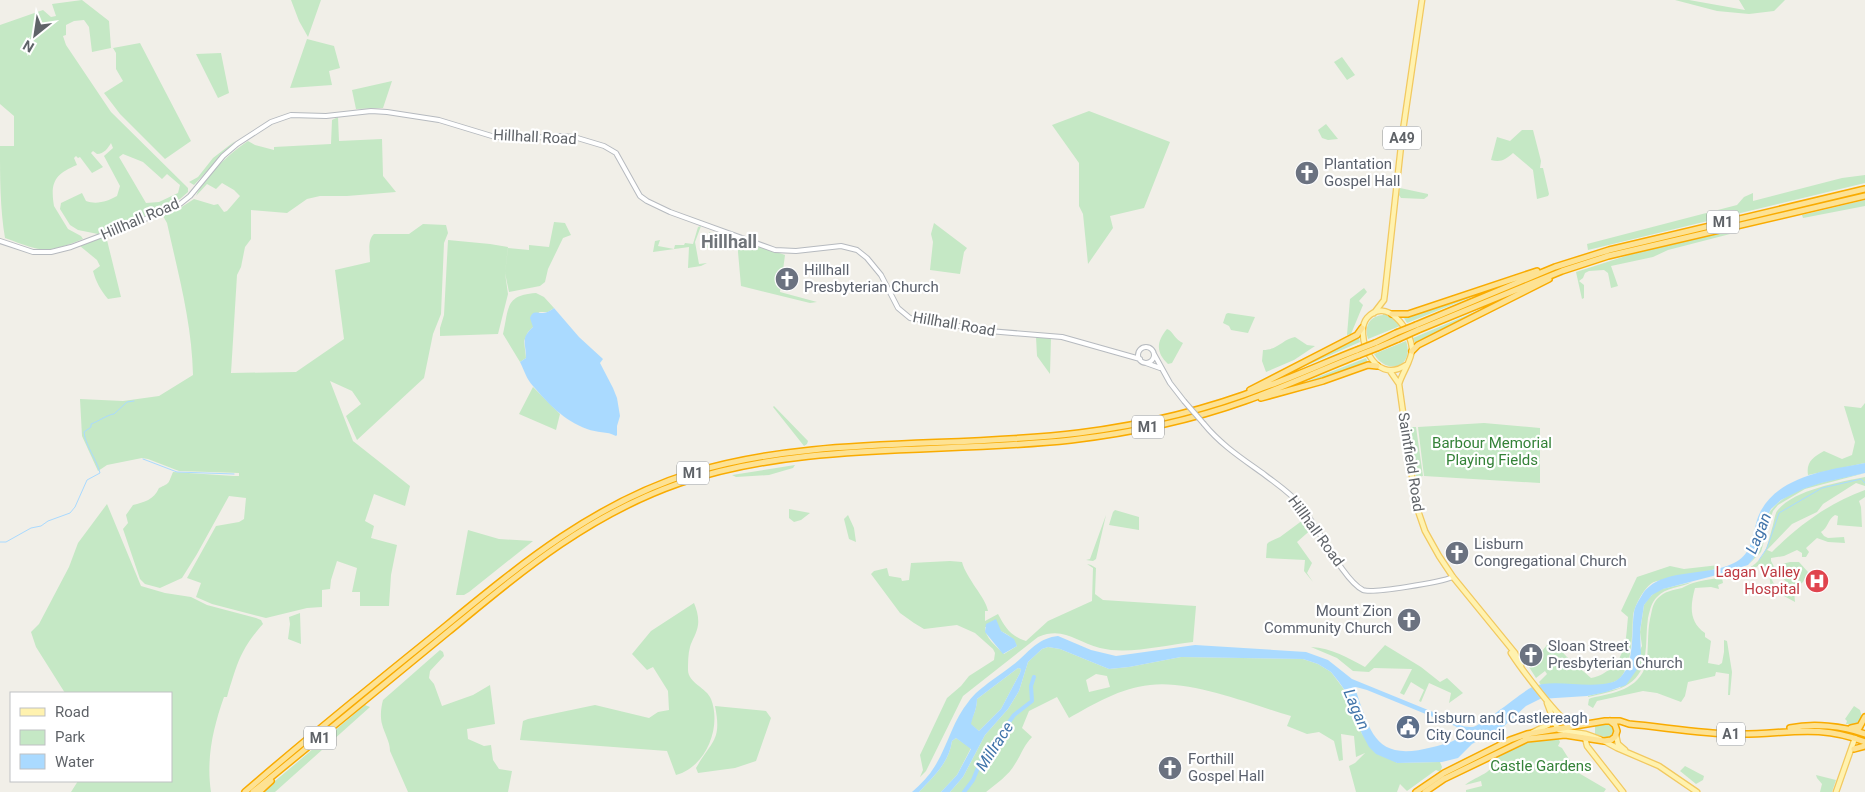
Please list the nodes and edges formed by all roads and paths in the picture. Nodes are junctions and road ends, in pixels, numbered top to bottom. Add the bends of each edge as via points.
1 (1422, 0) edge
2 (1865, 189) edge
3 (1865, 196) edge
4 (0, 240) edge
5 (1582, 261) junction
6 (1555, 267) junction
7 (1563, 268) junction
8 (1384, 300) junction
9 (1374, 313) junction
10 (1390, 313) junction
11 (1362, 328) junction
12 (1417, 328) junction
13 (1140, 350) junction
14 (1412, 351) junction
15 (1154, 354) junction
16 (1129, 355) junction
17 (1140, 360) junction
18 (1146, 363) junction
19 (1406, 365) junction
20 (1377, 366) junction
21 (1160, 368) junction
22 (1390, 371) junction
23 (1399, 384) junction
24 (1240, 399) junction
25 (1453, 577) junction
26 (1546, 699) junction
27 (1553, 717) junction
28 (1865, 717) edge
29 (1610, 720) junction
30 (1584, 724) junction
31 (1629, 724) junction
32 (1573, 726) junction
33 (1558, 728) junction
34 (1616, 732) junction
35 (1772, 732) junction
36 (1527, 734) junction
37 (1861, 735) edge
38 (1586, 736) junction
39 (1847, 736) junction
40 (1602, 740) junction
41 (1865, 746) edge
42 (1853, 749) junction
43 (1627, 751) junction
44 (303, 752) junction
45 (244, 792) edge
46 (253, 792) edge
47 (259, 792) edge
48 (1416, 792) edge
49 (1425, 792) edge
50 (1623, 792) edge
51 (1697, 792) edge
52 (1836, 792) edge

1 - 8 main road, A49 via 1402,138
2 - 5 highway, M1 via 1637,242
3 - 5 highway, M1
4 - 16 main road, Hillhall Road via 39,252 71,247 180,204 229,150 275,120 299,115 387,112 440,120 495,137 562,136 598,144 616,154 642,198 668,212 775,250 841,246 857,250 881,275 898,308 910,318 989,331 1062,337
5 - 7 highway, M1
6 - 7 highway, M1
6 - 10 highway via 1521,275 1408,314
6 - 12 highway, M1
7 - 12 highway, M1
7 - 14 highway via 1538,285 1418,345
8 - 9 main road
8 - 10 main road, A49
9 - 10 main road
9 - 11 main road
10 - 14 main road, A49 via 1403,325
11 - 20 main road via 1371,358
11 - 24 highway via 1357,335
12 - 24 highway, M1, bridge
13 - 15 main road via 1148,348
13 - 16 main road
13 - 17 main road
14 - 19 main road
15 - 18 main road
15 - 21 main road, Hillhall Road
16 - 17 main road, Hillhall Road
17 - 18 main road
18 - 21 main road
19 - 22 main road
19 - 23 main road
20 - 22 main road
20 - 24 highway via 1368,365 1323,381
21 - 25 main road, Hillhall Road, bridge via 1184,401 1222,443 1298,502 1357,585 1365,590
22 - 23 main road, Saintfield Road
23 - 25 main road, Saintfield Road via 1419,514 1435,550
24 - 44 highway, M1 via 1161,424 1097,436 782,460 733,468 680,484 616,511 545,554
24 - 45 highway, M1 via 1170,417 1079,433 819,450 756,458 697,472 646,490 580,524 529,558
25 - 26 main road, Saintfield Road
26 - 27 main road
26 - 32 main road
27 - 33 main road
27 - 36 main road via 1548,725
28 - 37 highway
29 - 30 highway, A1
29 - 31 highway, A1
29 - 34 highway
30 - 32 highway, A1
30 - 38 main road
31 - 34 highway, A1
31 - 35 highway, A1 via 1732,734
32 - 33 highway, A1
33 - 36 highway, A1
33 - 38 main road
34 - 40 highway, A1 via 1611,740
34 - 43 main road via 1618,744
35 - 37 highway, A1 via 1812,726
35 - 39 highway, A1 via 1819,730
36 - 48 highway, A1 via 1444,773
37 - 39 highway, A1
37 - 42 main road
38 - 40 highway
38 - 49 highway via 1527,739 1444,779
38 - 50 main road via 1587,746
39 - 42 main road
40 - 43 main road
41 - 42 highway
42 - 52 main road
43 - 51 main road via 1658,766
44 - 46 highway, M1
44 - 47 highway

